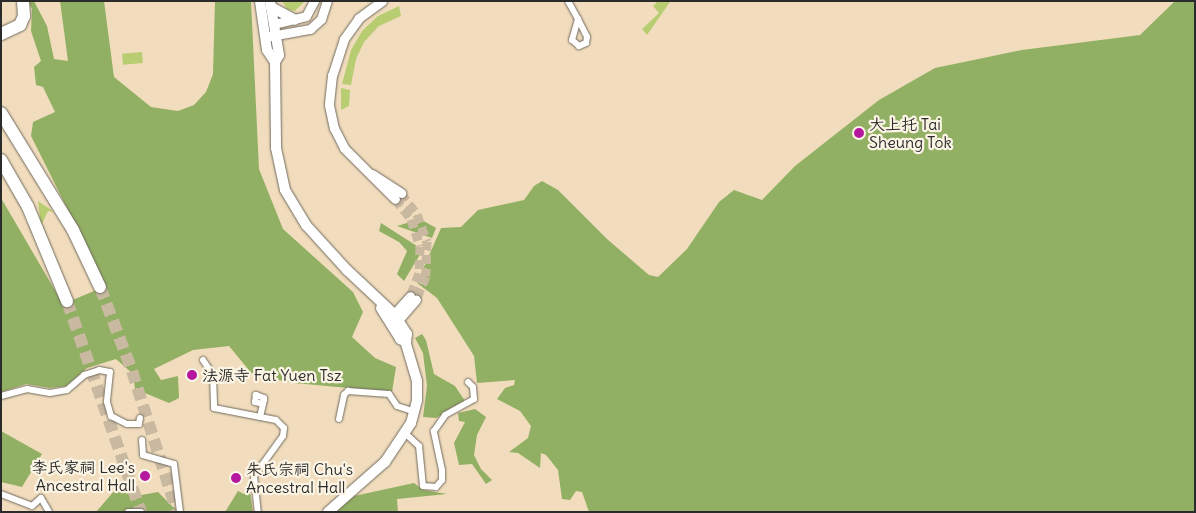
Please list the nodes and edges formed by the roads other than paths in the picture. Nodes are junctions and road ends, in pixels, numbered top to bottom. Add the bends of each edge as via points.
1 (23, 1) edge
2 (260, 1) edge
3 (314, 1) edge
4 (327, 1) edge
5 (382, 1) edge
6 (568, 1) edge
7 (270, 4) edge
8 (578, 19) junction
9 (295, 20) junction
10 (274, 24) junction
11 (575, 33) junction
12 (1, 34) edge
13 (586, 35) junction
14 (270, 36) junction
15 (1, 113) edge
16 (1, 160) edge
17 (398, 196) tunnel mouth
18 (100, 286) tunnel mouth
19 (413, 298) tunnel mouth
20 (67, 301) tunnel mouth
21 (396, 319) junction
22 (203, 360) dead end
23 (468, 382) dead end
24 (1, 396) edge
25 (263, 404) dead end
26 (415, 412) junction
27 (260, 417) junction
28 (140, 418) dead end
29 (339, 419) dead end
30 (406, 434) junction
31 (142, 440) dead end
32 (1, 494) edge
33 (49, 512) edge
34 (128, 512) edge
35 (141, 512) edge
36 (180, 512) edge
37 (258, 512) edge
38 (328, 512) edge

1 - 12 highway via 24,16 20,25
2 - 14 main road
3 - 9 street via 309,14
4 - 14 street via 325,13 316,25 303,32
5 - 17 street via 359,18 344,39 334,64 330,113 337,136 348,154
6 - 8 street
7 - 9 main road
7 - 10 main road
8 - 11 street
8 - 13 street
9 - 10 street
10 - 14 main road
11 - 13 street
11 - 13 street via 572,40 577,46 584,44
14 - 21 main road via 279,55 272,58 276,148 285,190 306,225
15 - 18 highway via 73,230
16 - 20 highway via 28,207
19 - 21 street
21 - 26 main road via 416,380
22 - 27 street via 213,375 214,408
23 - 30 street via 473,387 474,399 445,415 434,431 442,470 442,480 436,488 423,486 419,446
24 - 28 street via 27,389 50,393 67,390 84,375 98,370 110,372 107,402 110,416 127,424 139,424
25 - 27 street
26 - 29 street via 398,406 389,394 348,391 344,395
26 - 30 main road
27 - 37 street via 280,422 284,432 254,476
30 - 38 main road via 385,462
31 - 36 street via 143,455 174,464
32 - 33 street via 32,506 41,498
34 - 35 street

